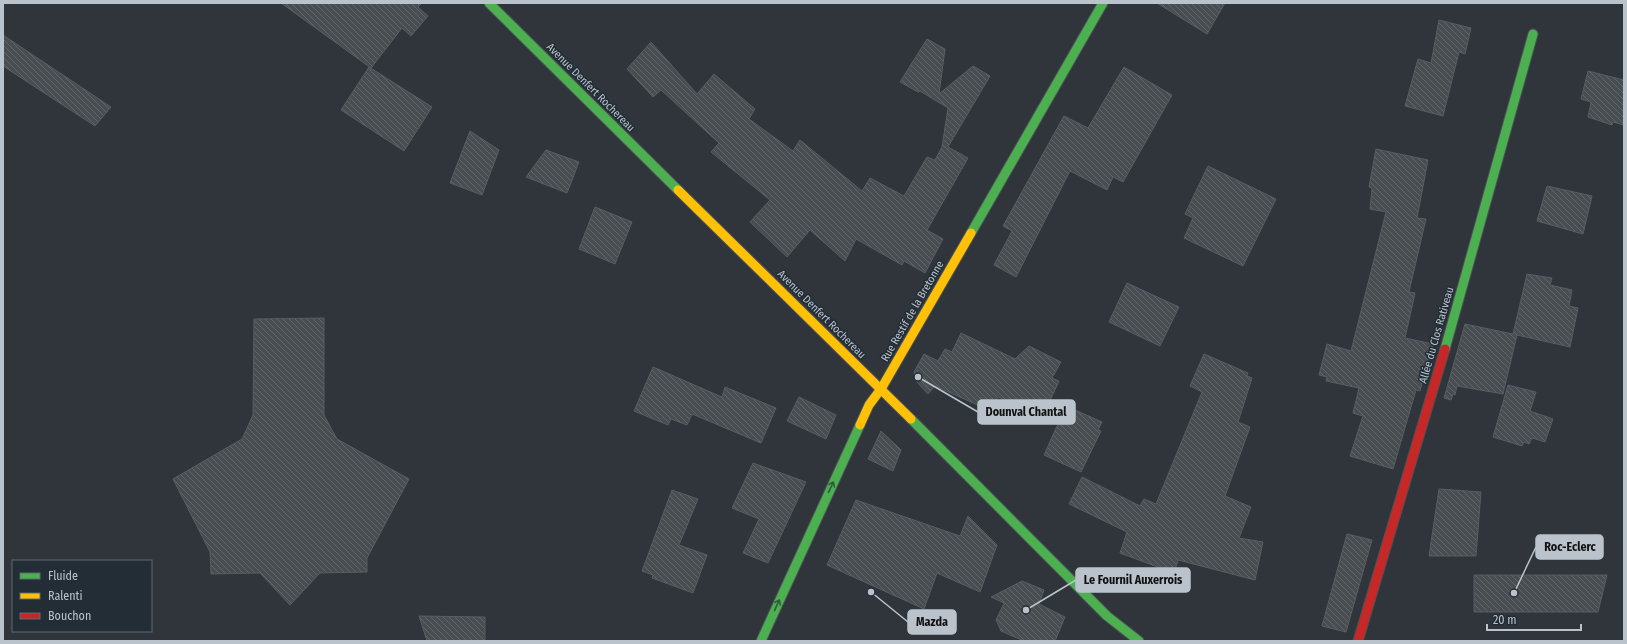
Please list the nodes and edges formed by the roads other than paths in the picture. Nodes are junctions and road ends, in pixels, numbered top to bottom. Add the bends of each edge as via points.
1 (489, 3) edge
2 (1104, 3) edge
3 (1533, 34) dead end
4 (881, 389) junction
5 (761, 641) edge
6 (1139, 641) edge
7 (1358, 641) edge

1 - 4 street, Avenue Denfert Rochereau
2 - 4 street, Rue Restif de la Bretonne
3 - 7 street, Allée du Clos Rativeau via 1432,394
5 -> 4 street, Rue Restif de la Bretonne via 869,404
4 - 6 street, Avenue Denfert Rochereau via 1107,616

